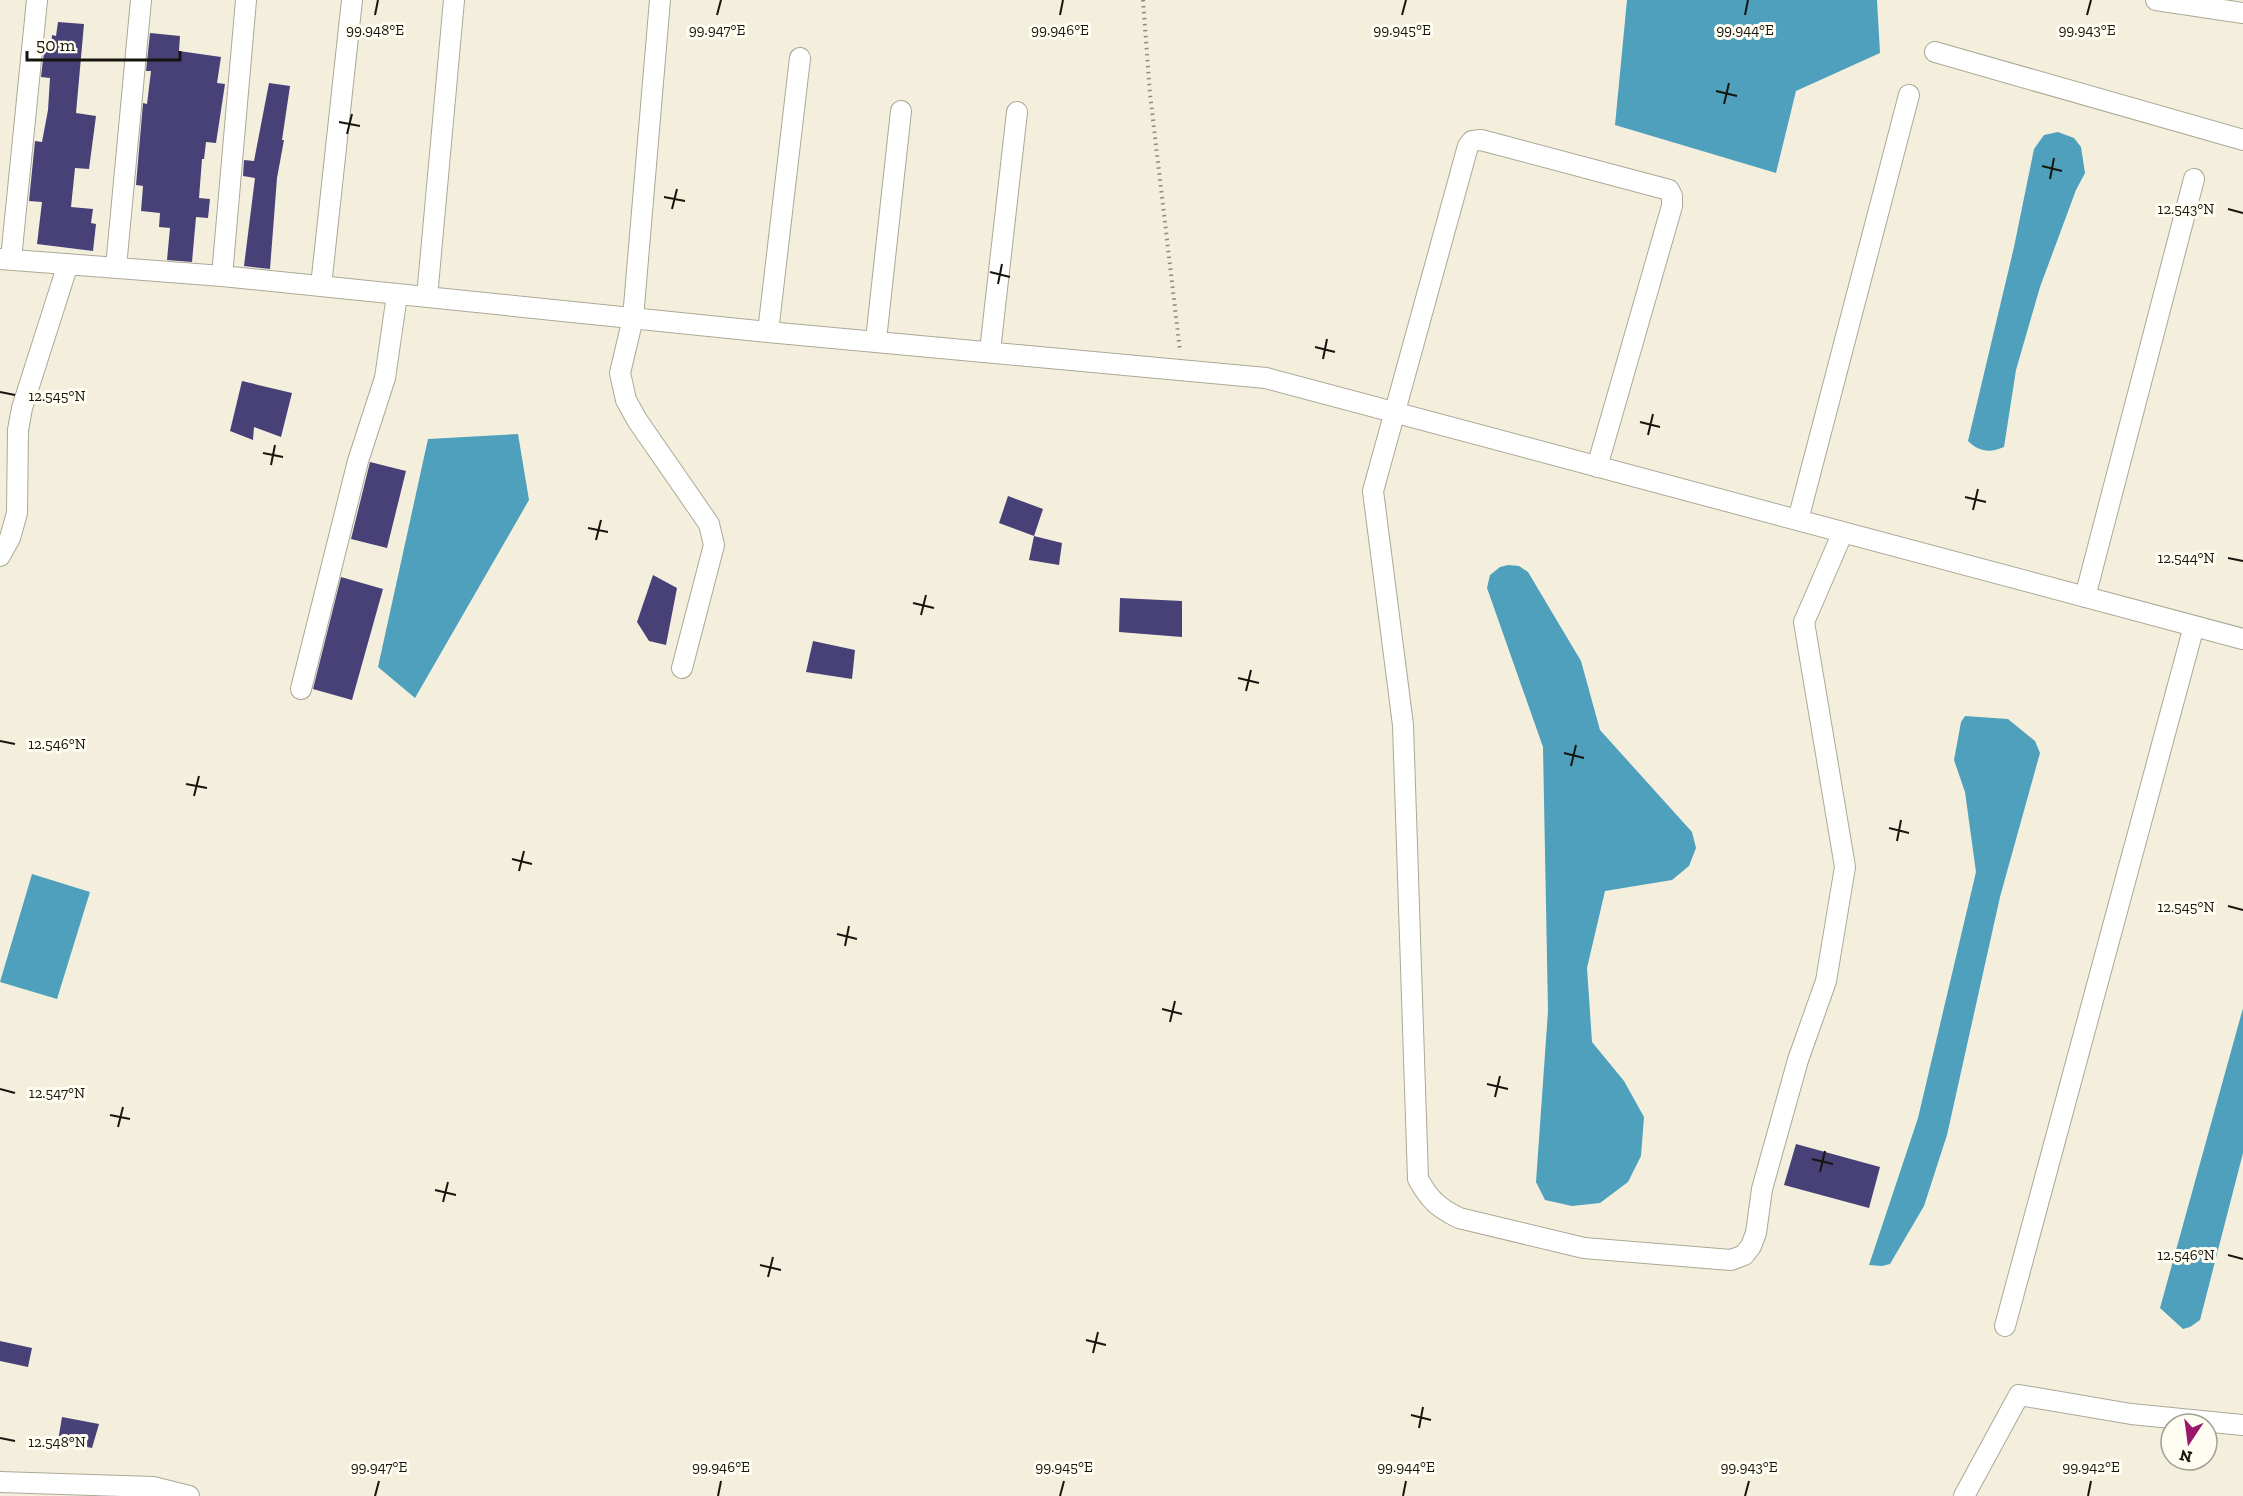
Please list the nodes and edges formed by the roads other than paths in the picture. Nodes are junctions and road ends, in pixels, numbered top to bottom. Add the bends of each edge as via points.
1 (37, 0) edge
2 (141, 0) edge
3 (246, 0) edge
4 (352, 0) edge
5 (454, 0) edge
6 (660, 0) edge
7 (2156, 0) edge
8 (2238, 8) edge
9 (1935, 52) dead end
10 (800, 57) dead end
11 (1909, 95) dead end
12 (902, 111) dead end
13 (1017, 112) dead end
14 (2243, 140) edge
15 (2194, 179) dead end
16 (6, 259) edge
17 (68, 264) junction
18 (116, 267) junction
19 (222, 276) junction
20 (321, 286) junction
21 (397, 295) junction
22 (427, 297) junction
23 (633, 318) junction
24 (768, 332) junction
25 (876, 340) junction
26 (990, 351) junction
27 (1394, 412) junction
28 (1597, 467) junction
29 (1798, 520) junction
30 (1842, 532) junction
31 (0, 556) edge
32 (2085, 597) junction
33 (2194, 626) junction
34 (2243, 639) edge
35 (682, 668) dead end
36 (301, 690) dead end
37 (2005, 1326) dead end
38 (2243, 1425) edge
39 (0, 1482) edge
40 (189, 1496) edge
41 (1964, 1496) edge

1 - 16 street
2 - 18 street
3 - 19 street
4 - 20 street
5 - 22 street
6 - 23 street
7 - 8 street
9 - 14 street
10 - 24 street
11 - 29 street
12 - 25 street
13 - 26 street
15 - 32 street
16 - 17 street
17 - 18 street
17 - 31 street via 22,408 17,513
18 - 19 street
19 - 20 street
20 - 21 street
21 - 22 street
21 - 36 street via 385,378 358,461
22 - 23 street
23 - 24 street
23 - 35 street via 620,373 626,400 709,524 714,545
24 - 25 street
25 - 26 street
26 - 27 street via 1266,378
27 - 28 street
27 - 28 street via 1472,141 1481,140 1636,181 1669,190 1672,206
27 - 30 street via 1373,491 1403,725 1418,1179 1429,1198 1459,1218 1584,1248 1731,1260 1744,1255 1751,1246 1762,1189 1798,1060 1826,981 1845,867 1804,622
28 - 29 street
29 - 30 street
30 - 32 street
32 - 33 street
33 - 34 street
33 - 37 street
38 - 41 street via 2131,1414 2019,1395
39 - 40 street via 153,1487

